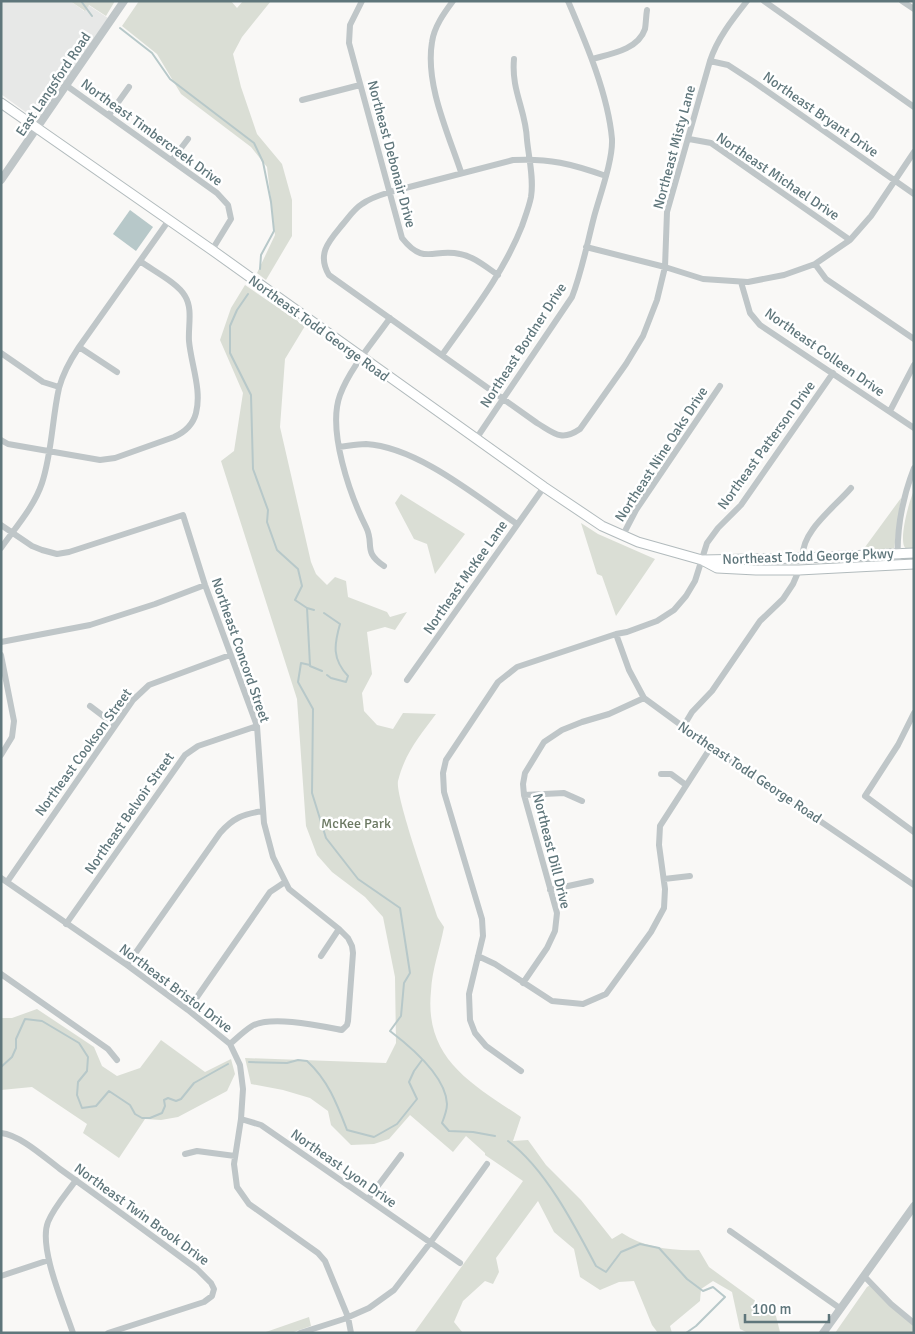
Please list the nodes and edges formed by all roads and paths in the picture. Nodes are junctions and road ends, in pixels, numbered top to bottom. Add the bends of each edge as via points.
1 (124, 1) edge
2 (362, 1) edge
3 (453, 1) edge
4 (568, 1) edge
5 (747, 1) edge
6 (764, 1) edge
7 (902, 1) edge
8 (914, 9) edge
9 (647, 10) dead end
10 (514, 59) dead end
11 (592, 60) junction
12 (710, 61) junction
13 (360, 85) junction
14 (67, 86) junction
15 (129, 87) dead end
16 (302, 100) dead end
17 (1, 103) edge
18 (914, 107) edge
19 (109, 115) junction
20 (38, 128) junction
21 (188, 139) dead end
22 (689, 139) junction
23 (914, 152) edge
24 (528, 159) junction
25 (172, 160) junction
26 (461, 172) junction
27 (606, 176) junction
28 (1, 180) edge
29 (894, 181) junction
30 (390, 192) junction
31 (914, 194) edge
32 (168, 220) junction
33 (850, 240) junction
34 (586, 247) junction
35 (212, 250) junction
36 (140, 261) junction
37 (815, 264) junction
38 (665, 267) junction
39 (498, 275) junction
40 (741, 282) junction
41 (390, 318) junction
42 (914, 339) edge
43 (79, 346) junction
44 (1, 353) edge
45 (442, 355) junction
46 (361, 359) junction
47 (914, 365) edge
48 (117, 372) dead end
49 (833, 373) junction
50 (720, 386) dead end
51 (60, 387) junction
52 (502, 398) junction
53 (890, 411) junction
54 (914, 428) edge
55 (476, 439) junction
56 (1, 440) edge
57 (339, 447) junction
58 (49, 451) junction
59 (914, 468) edge
60 (544, 488) junction
61 (851, 488) dead end
62 (517, 524) junction
63 (1, 525) edge
64 (12, 533) junction
65 (623, 535) junction
66 (1, 548) edge
67 (914, 553) edge
68 (897, 554) junction
69 (803, 558) junction
70 (702, 560) junction
71 (914, 564) edge
72 (898, 565) junction
73 (384, 566) dead end
74 (799, 570) junction
75 (205, 585) junction
76 (616, 634) junction
77 (1, 642) edge
78 (1, 655) edge
79 (230, 655) junction
80 (407, 680) dead end
81 (644, 698) junction
82 (90, 706) dead end
83 (914, 713) edge
84 (115, 725) junction
85 (257, 726) junction
86 (683, 727) junction
87 (711, 747) junction
88 (1, 755) edge
89 (661, 774) dead end
90 (686, 784) junction
91 (524, 795) junction
92 (582, 801) dead end
93 (263, 811) junction
94 (914, 832) edge
95 (690, 876) dead end
96 (664, 879) junction
97 (4, 880) edge
98 (591, 881) dead end
99 (285, 882) junction
100 (914, 885) edge
101 (550, 890) junction
102 (66, 924) junction
103 (339, 930) junction
104 (320, 956) dead end
105 (478, 956) junction
106 (127, 965) junction
107 (1, 974) edge
108 (523, 983) junction
109 (188, 1010) junction
110 (230, 1044) junction
111 (117, 1060) dead end
112 (521, 1071) dead end
113 (241, 1119) junction
114 (1, 1133) edge
115 (186, 1154) dead end
116 (402, 1155) dead end
117 (235, 1156) junction
118 (486, 1164) dead end
119 (76, 1180) junction
120 (368, 1199) junction
121 (914, 1206) edge
122 (730, 1231) dead end
123 (430, 1243) junction
124 (49, 1260) junction
125 (460, 1263) dead end
126 (1, 1276) edge
127 (864, 1276) junction
128 (841, 1309) junction
129 (348, 1317) junction
130 (914, 1324) edge
131 (73, 1333) edge
132 (108, 1333) edge
133 (300, 1333) edge
134 (352, 1333) edge
135 (823, 1333) edge

1 - 14 street, East Langsford Road
2 - 13 street, Northeast Debonair Drive via 350,25 349,43
3 - 26 street via 436,28 431,54 438,105
4 - 11 street, Northeast Bordner Drive
5 - 12 street, Northeast Misty Lane via 723,35
6 - 18 street
7 - 8 street
9 - 11 street via 644,31 636,44
10 - 24 street via 514,88 526,126
11 - 27 street, Northeast Bordner Drive via 608,114 612,141
12 - 22 street, Northeast Misty Lane
12 - 29 street, Northeast Bryant Drive via 728,65
13 - 16 street
13 - 30 street, Northeast Debonair Drive
14 - 19 street, Northeast Timbercreek Drive
14 - 20 street, East Langsford Road
15 - 19 street
17 - 20 main road, Northeast Todd George Road
19 - 25 street, Northeast Timbercreek Drive
20 - 28 street, East Langsford Road
20 - 32 main road, Northeast Todd George Road
21 - 25 street
22 - 33 street, Northeast Michael Drive via 710,143
22 - 38 street, Northeast Misty Lane via 667,212
23 - 29 street
24 - 26 street
24 - 27 street via 565,163
24 - 39 street via 531,197 516,242
25 - 35 street, Northeast Timbercreek Drive via 228,205 231,219
26 - 30 street
27 - 34 street, Northeast Bordner Drive
29 - 31 street, Northeast Bryant Drive
29 - 33 street
30 - 39 street, Northeast Debonair Drive via 402,238 409,247 420,254 459,253
30 - 41 street via 360,205 327,245 324,257 329,275
32 - 35 main road, Northeast Todd George Road
32 - 36 street
33 - 37 street
34 - 38 street
34 - 52 street, Northeast Bordner Drive via 572,297
35 - 46 main road, Northeast Todd George Road
36 - 43 street
36 - 58 street via 180,289 188,302 189,340 198,404 194,420 182,434 115,458 100,460
37 - 40 street via 784,275
37 - 42 street via 826,279
38 - 40 street via 703,279
38 - 52 street, Northeast Misty Lane via 643,336 580,429 563,436 555,434
39 - 45 street
40 - 49 street, Northeast Colleen Drive via 750,313 760,325
41 - 45 street
41 - 46 street
43 - 48 street
43 - 51 street via 67,365
44 - 51 street via 43,382
45 - 52 street
46 - 55 main road, Northeast Todd George Road
46 - 57 street via 344,386 337,405 335,428
47 - 53 street
49 - 53 street, Northeast Colleen Drive
49 - 70 street, Northeast Patterson Drive via 741,505 708,543
50 - 65 street, Northeast Nine Oaks Drive via 636,510
51 - 58 street
52 - 55 street, Northeast Bordner Drive
53 - 54 street, Northeast Colleen Drive
55 - 60 main road, Northeast Todd George Road
56 - 58 street
57 - 62 street via 364,444 402,453 451,478
57 - 73 street via 352,498 369,536 369,548 374,560
58 - 64 street via 41,485
59 - 68 street via 901,508
60 - 62 street, Northeast McKee Lane
60 - 65 main road, Northeast Todd George Road via 602,526
61 - 69 street via 811,531 804,545
62 - 80 street, Northeast McKee Lane
63 - 64 street
64 - 66 street
64 - 75 street, Northeast Concord Street via 32,546 57,554 184,515
65 - 70 main road, Northeast Todd George Road
67 - 68 main road, Northeast Todd George Pkwy
68 - 69 main road, Northeast Todd George Pkwy
68 - 72 street
69 - 70 main road, Northeast Todd George Pkwy
70 - 74 main road via 717,568
70 - 76 street, Northeast Patterson Drive via 696,581 674,610 657,621
71 - 72 main road
72 - 74 main road
74 - 86 street via 784,600 760,621
75 - 77 street via 90,625
75 - 79 street, Northeast Concord Street
76 - 81 street, Northeast Todd George Road via 629,670
76 - 105 street, Northeast Patterson Drive via 517,667 498,682 446,760 444,792 482,919 483,936
78 - 88 street via 14,721 12,737
79 - 84 street, Northeast Cookson Street via 149,684 132,700
79 - 85 street, Northeast Concord Street
81 - 86 street, Northeast Todd George Road
81 - 91 street, Northeast Dill Drive via 562,730 544,742 525,773
82 - 84 street
83 - 94 street via 898,745 864,796
84 - 97 street, Northeast Cookson Street
85 - 93 street, Northeast Concord Street
85 - 102 street, Northeast Belvoir Street via 198,746 185,755
86 - 87 street, Northeast Todd George Road
87 - 90 street
87 - 100 street, Northeast Todd George Road
89 - 90 street via 671,774
90 - 96 street via 660,826
91 - 92 street via 564,793
91 - 101 street, Northeast Dill Drive
93 - 99 street, Northeast Concord Street via 273,856
93 - 106 street via 240,816 224,828
95 - 96 street
96 - 108 street via 664,908 651,932 606,994 583,1004 552,1001
97 - 102 street, Northeast Bristol Drive
98 - 101 street
99 - 103 street, Northeast Concord Street via 301,900
99 - 109 street via 270,892
101 - 108 street, Northeast Dill Drive via 556,913 555,931
102 - 106 street, Northeast Bristol Drive
103 - 104 street
103 - 110 street, Northeast Concord Street via 348,938 353,953 347,1025 342,1030 301,1023 262,1022
105 - 108 street
105 - 112 street, Northeast Patterson Drive via 468,994 470,1020 475,1033 486,1046
106 - 109 street, Northeast Bristol Drive
107 - 111 street via 108,1049
109 - 110 street, Northeast Bristol Drive
110 - 113 street, Northeast Bristol Drive via 242,1074
113 - 117 street, Northeast Bristol Drive
113 - 120 street, Northeast Lyon Drive via 261,1125
114 - 119 street, Northeast Twin Brook Drive via 23,1142
115 - 117 street via 197,1151
116 - 120 street
117 - 129 street, Northeast Bristol Drive via 236,1183 242,1195 249,1204 322,1257
118 - 123 street
119 - 124 street via 47,1224
119 - 132 street, Northeast Twin Brook Drive via 197,1269 214,1289 212,1296 204,1302
120 - 123 street, Northeast Lyon Drive
121 - 127 street
122 - 128 street
123 - 125 street, Northeast Lyon Drive
123 - 129 street via 394,1290 369,1308
124 - 126 street
124 - 131 street
127 - 128 street
127 - 130 street
128 - 135 street
129 - 133 street
129 - 134 street, Northeast Bristol Drive

